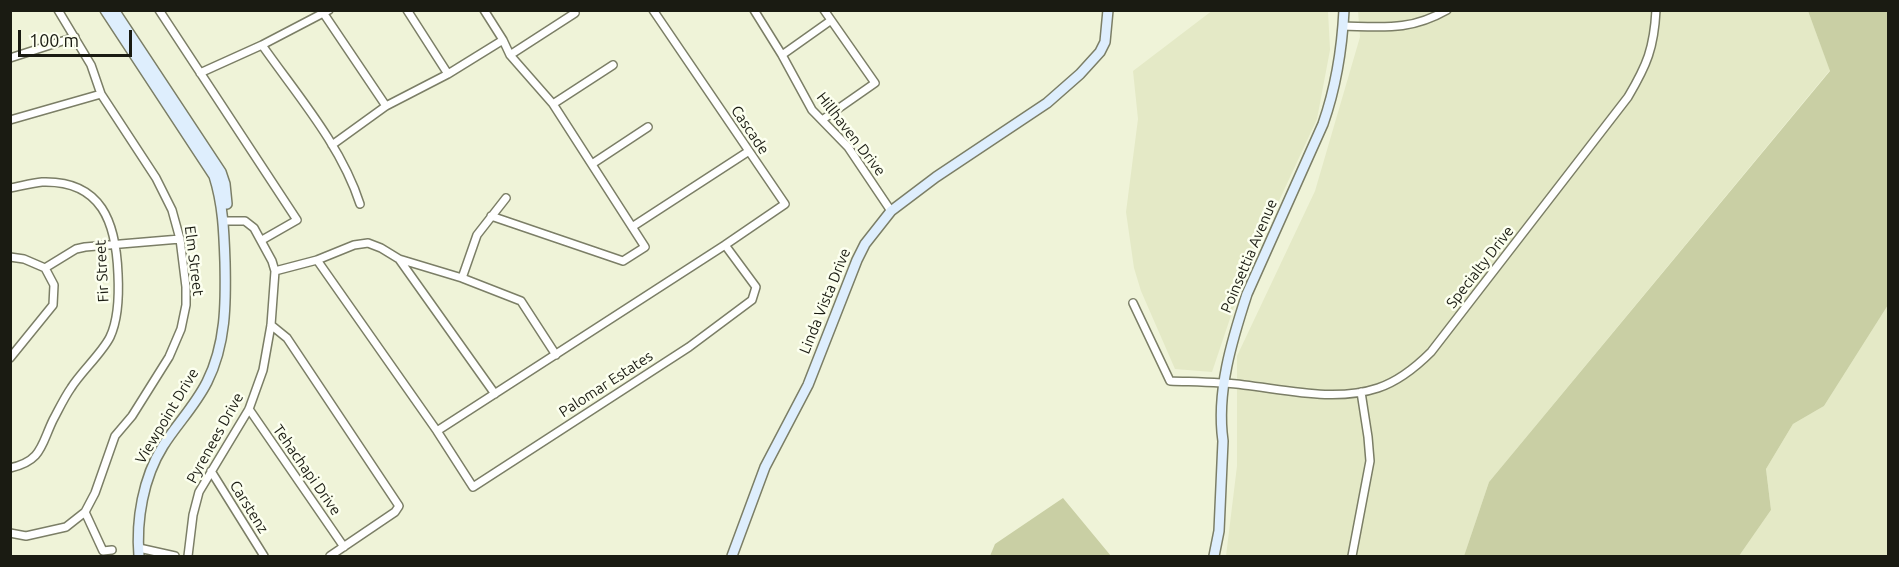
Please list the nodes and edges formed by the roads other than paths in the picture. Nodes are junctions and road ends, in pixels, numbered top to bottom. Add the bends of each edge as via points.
1 (58, 10) edge
2 (105, 10) edge
3 (114, 10) edge
4 (159, 10) edge
5 (407, 10) edge
6 (484, 10) edge
7 (653, 10) edge
8 (754, 10) edge
9 (824, 10) edge
10 (1108, 10) edge
11 (1344, 10) edge
12 (1447, 10) edge
13 (1656, 10) edge
14 (326, 12) edge
15 (575, 13) dead end
16 (831, 21) junction
17 (1343, 26) junction
18 (75, 37) junction
19 (503, 40) junction
20 (262, 45) junction
21 (782, 55) junction
22 (510, 56) junction
23 (10, 58) edge
24 (613, 65) dead end
25 (200, 73) junction
26 (448, 75) junction
27 (100, 94) junction
28 (553, 104) junction
29 (386, 106) junction
30 (10, 120) edge
31 (822, 120) junction
32 (648, 127) dead end
33 (332, 145) junction
34 (748, 152) junction
35 (592, 164) junction
36 (10, 188) edge
37 (506, 198) dead end
38 (360, 204) dead end
39 (891, 211) junction
40 (491, 216) junction
41 (224, 221) junction
42 (632, 227) junction
43 (180, 239) junction
44 (262, 240) junction
45 (116, 245) junction
46 (725, 245) junction
47 (10, 257) edge
48 (399, 259) junction
49 (317, 260) junction
50 (45, 268) junction
51 (275, 271) junction
52 (462, 278) junction
53 (1133, 303) dead end
54 (271, 325) junction
55 (556, 355) junction
56 (10, 358) edge
57 (1225, 383) junction
58 (1361, 392) junction
59 (495, 394) junction
60 (249, 409) junction
61 (437, 431) junction
62 (10, 468) edge
63 (212, 471) junction
64 (86, 512) junction
65 (10, 533) edge
66 (344, 547) junction
67 (112, 550) dead end
68 (139, 552) edge
69 (175, 556) edge
70 (188, 556) edge
71 (264, 556) edge
72 (330, 556) edge
73 (732, 556) edge
74 (1214, 556) edge
75 (1352, 556) edge

1 - 18 street, Elm Street
2 - 41 street, Viewpoint Drive via 214,176
3 - 41 street, Viewpoint Drive via 221,172 227,205
4 - 25 street
5 - 26 street
6 - 19 street
7 - 34 street, Cascade
8 - 21 street, Hillhaven Drive
9 - 16 street
10 - 39 street, Linda Vista Drive via 1105,42 1080,75 1047,103
11 - 17 street, Poinsettia Avenue
12 - 17 street via 1411,26
13 - 58 street, Specialty Drive via 1649,58 1628,97 1431,352 1400,378
14 - 20 street
14 - 29 street
15 - 22 street
16 - 21 street
16 - 31 street via 875,82
17 - 57 street, Poinsettia Avenue via 1332,99 1247,294
18 - 23 street
18 - 27 street, Elm Street via 91,65
19 - 22 street
19 - 26 street
20 - 25 street
20 - 33 street
21 - 31 street, Hillhaven Drive via 812,110
22 - 28 street
24 - 28 street
25 - 44 street via 297,220
26 - 29 street
27 - 30 street
27 - 43 street, Elm Street via 156,178 172,210
28 - 35 street
29 - 33 street
31 - 39 street, Hillhaven Drive via 848,147
32 - 35 street
33 - 38 street via 352,179
34 - 42 street
34 - 46 street, Cascade via 785,204
35 - 42 street
36 - 45 street, Fir Street via 40,182 74,186 104,209
37 - 40 street
39 - 73 street, Linda Vista Drive via 857,260 808,385 765,467
40 - 42 street via 623,261 645,247
40 - 52 street via 477,235
41 - 44 street, Pyrenees Drive via 244,221
41 - 68 street, Viewpoint Drive via 226,303 218,351 207,382 150,470 142,496
43 - 45 street
43 - 64 street, Elm Street via 186,287 181,329 161,371 115,436
44 - 51 street, Pyrenees Drive
45 - 50 street via 76,249
45 - 62 street, Fir Street via 117,310 110,338 72,386 40,450 22,465
46 - 55 street
46 - 61 street, Palomar Estates via 756,287 752,300 689,347 472,487
47 - 50 street
48 - 49 street via 368,243
48 - 52 street
48 - 59 street
49 - 51 street
49 - 61 street
50 - 56 street via 54,285 53,305
51 - 54 street, Pyrenees Drive
52 - 55 street via 521,301
53 - 57 street, Specialty Drive via 1170,381
54 - 60 street, Pyrenees Drive via 263,370
54 - 66 street via 287,338 399,506
55 - 59 street
57 - 58 street, Specialty Drive via 1328,394
57 - 74 street, Poinsettia Avenue via 1219,531
58 - 75 street via 1370,461
59 - 61 street
60 - 63 street, Pyrenees Drive
60 - 66 street, Tehachapi Drive
63 - 70 street, Pyrenees Drive via 199,492
63 - 71 street, Carstenz
64 - 65 street via 66,527 26,536
64 - 67 street via 103,551
66 - 72 street
68 - 69 street

